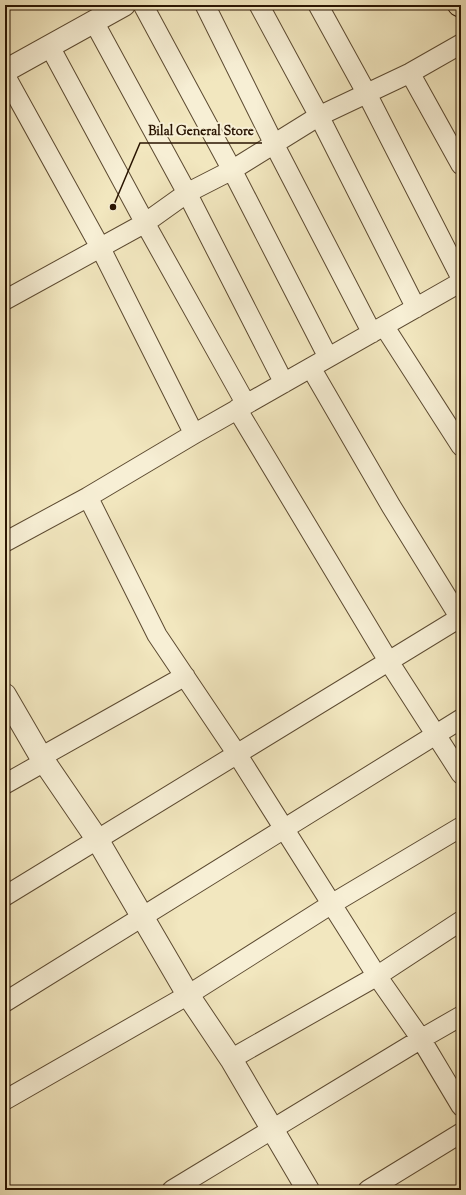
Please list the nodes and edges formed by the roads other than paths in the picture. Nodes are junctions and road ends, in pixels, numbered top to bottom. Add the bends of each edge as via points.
1 (124, 5) edge
2 (143, 5) edge
3 (205, 5) edge
4 (259, 5) edge
5 (318, 5) edge
6 (94, 22) junction
7 (461, 44) edge
8 (50, 47) junction
9 (5, 71) edge
10 (410, 73) junction
11 (5, 75) edge
12 (367, 94) junction
13 (319, 116) junction
14 (274, 144) junction
15 (461, 165) edge
16 (232, 170) junction
17 (187, 193) junction
18 (145, 223) junction
19 (100, 247) junction
20 (461, 278) edge
21 (461, 282) edge
22 (5, 300) edge
23 (416, 308) junction
24 (378, 330) junction
25 (328, 357) junction
26 (312, 368) junction
27 (284, 383) junction
28 (241, 407) junction
29 (194, 434) junction
30 (461, 446) edge
31 (88, 497) junction
32 (5, 542) edge
33 (460, 618) edge
34 (389, 662) junction
35 (185, 676) junction
36 (5, 695) edge
37 (461, 719) edge
38 (436, 734) junction
39 (237, 754) junction
40 (42, 760) junction
41 (461, 774) edge
42 (5, 784) edge
43 (461, 827) edge
44 (284, 830) junction
45 (97, 839) junction
46 (5, 896) edge
47 (330, 905) junction
48 (143, 918) junction
49 (461, 921) edge
50 (376, 976) junction
51 (188, 995) junction
52 (5, 1002) edge
53 (461, 1016) edge
54 (421, 1039) junction
55 (231, 1059) junction
56 (5, 1100) edge
57 (461, 1106) edge
58 (273, 1130) junction
59 (461, 1133) edge
60 (172, 1190) edge
61 (308, 1190) edge
62 (368, 1190) edge

1 - 6 street
2 - 16 street
3 - 14 street
4 - 13 street
5 - 12 street
6 - 8 street
6 - 17 street
7 - 10 street
8 - 9 street
8 - 18 street
10 - 12 street
10 - 15 street
11 - 19 street
12 - 13 street
12 - 20 street
13 - 14 street
13 - 23 street
14 - 16 street
14 - 24 street
16 - 17 street
16 - 25 street
17 - 18 street
17 - 27 street
18 - 19 street
18 - 28 street
19 - 22 street
19 - 29 street
21 - 23 street
23 - 24 street
24 - 25 street
24 - 30 street
25 - 26 street
26 - 27 street
26 - 33 street
27 - 28 street
28 - 29 street
28 - 34 street
29 - 31 street
31 - 32 street
31 - 35 street via 157,635
33 - 34 street
34 - 38 street
34 - 39 street
35 - 39 street
35 - 40 street
36 - 40 street
37 - 38 street
38 - 41 street
38 - 44 street
39 - 44 street
39 - 45 street
40 - 42 street
40 - 45 street
43 - 47 street
44 - 47 street
44 - 48 street
45 - 46 street
45 - 48 street
47 - 50 street
47 - 51 street
48 - 51 street
48 - 52 street
49 - 50 street
50 - 54 street
50 - 55 street
51 - 55 street
51 - 56 street
53 - 54 street
54 - 57 street
54 - 58 street
55 - 58 street
58 - 60 street
58 - 61 street
59 - 62 street

